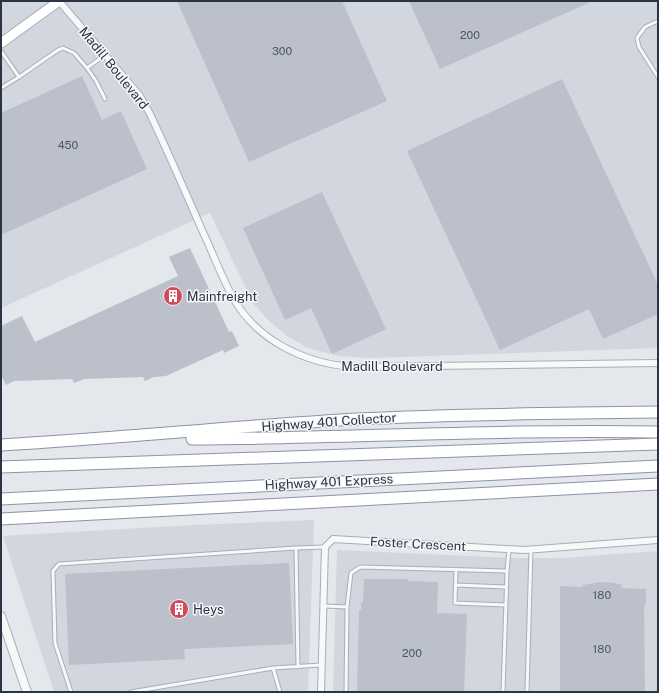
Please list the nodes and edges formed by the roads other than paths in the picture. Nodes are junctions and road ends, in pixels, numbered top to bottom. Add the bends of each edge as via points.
1 (59, 1) edge
2 (658, 21) edge
3 (1, 43) edge
4 (1, 51) edge
5 (105, 54) junction
6 (86, 68) junction
7 (19, 77) junction
8 (658, 77) edge
9 (1, 88) edge
10 (105, 99) dead end
11 (658, 363) edge
12 (658, 412) edge
13 (658, 432) edge
14 (95, 440) junction
15 (1, 444) edge
16 (658, 444) edge
17 (658, 466) edge
18 (1, 467) edge
19 (658, 484) edge
20 (1, 498) edge
21 (1, 520) edge
22 (658, 540) edge
23 (325, 547) junction
24 (296, 548) junction
25 (510, 550) junction
26 (531, 550) junction
27 (456, 569) junction
28 (507, 571) junction
29 (456, 585) junction
30 (506, 587) junction
31 (506, 605) junction
32 (324, 606) junction
33 (347, 607) junction
34 (1, 616) edge
35 (321, 665) junction
36 (298, 667) junction
37 (273, 668) junction
38 (27, 692) edge
39 (71, 692) edge
40 (131, 692) edge
41 (280, 692) edge
42 (321, 692) edge
43 (346, 692) edge
44 (503, 692) edge
45 (527, 692) edge

1 - 3 main road
1 - 5 street, Madill Boulevard
2 - 8 lane via 645,27 637,38 639,47
4 - 7 lane
5 - 6 lane
5 - 11 street, Madill Boulevard via 140,96 150,114 231,294 265,335 292,352 321,363 352,367
6 - 7 lane via 74,54 63,48
6 - 10 lane
7 - 9 lane
12 - 14 highway, Highway 401 Collector via 410,417
13 - 14 highway via 417,433
14 - 15 highway, Highway 401 Collector
16 - 18 highway, Highway 401 Express
17 - 20 highway, Highway 401 Express
19 - 21 highway
22 - 26 street, Foster Crescent
23 - 24 lane
23 - 25 street, Foster Crescent via 333,539
23 - 32 street
24 - 36 lane
24 - 39 lane via 60,564 53,571 55,643
25 - 26 street, Foster Crescent
25 - 28 lane
26 - 45 lane
27 - 28 lane
27 - 29 lane
27 - 33 lane via 360,567 350,573
28 - 30 lane
29 - 30 lane
29 - 31 lane via 455,603
30 - 31 lane
31 - 44 lane
32 - 33 lane
32 - 35 street
33 - 43 lane
34 - 38 street
35 - 36 lane
35 - 42 street
36 - 37 lane
37 - 40 lane
37 - 41 lane

